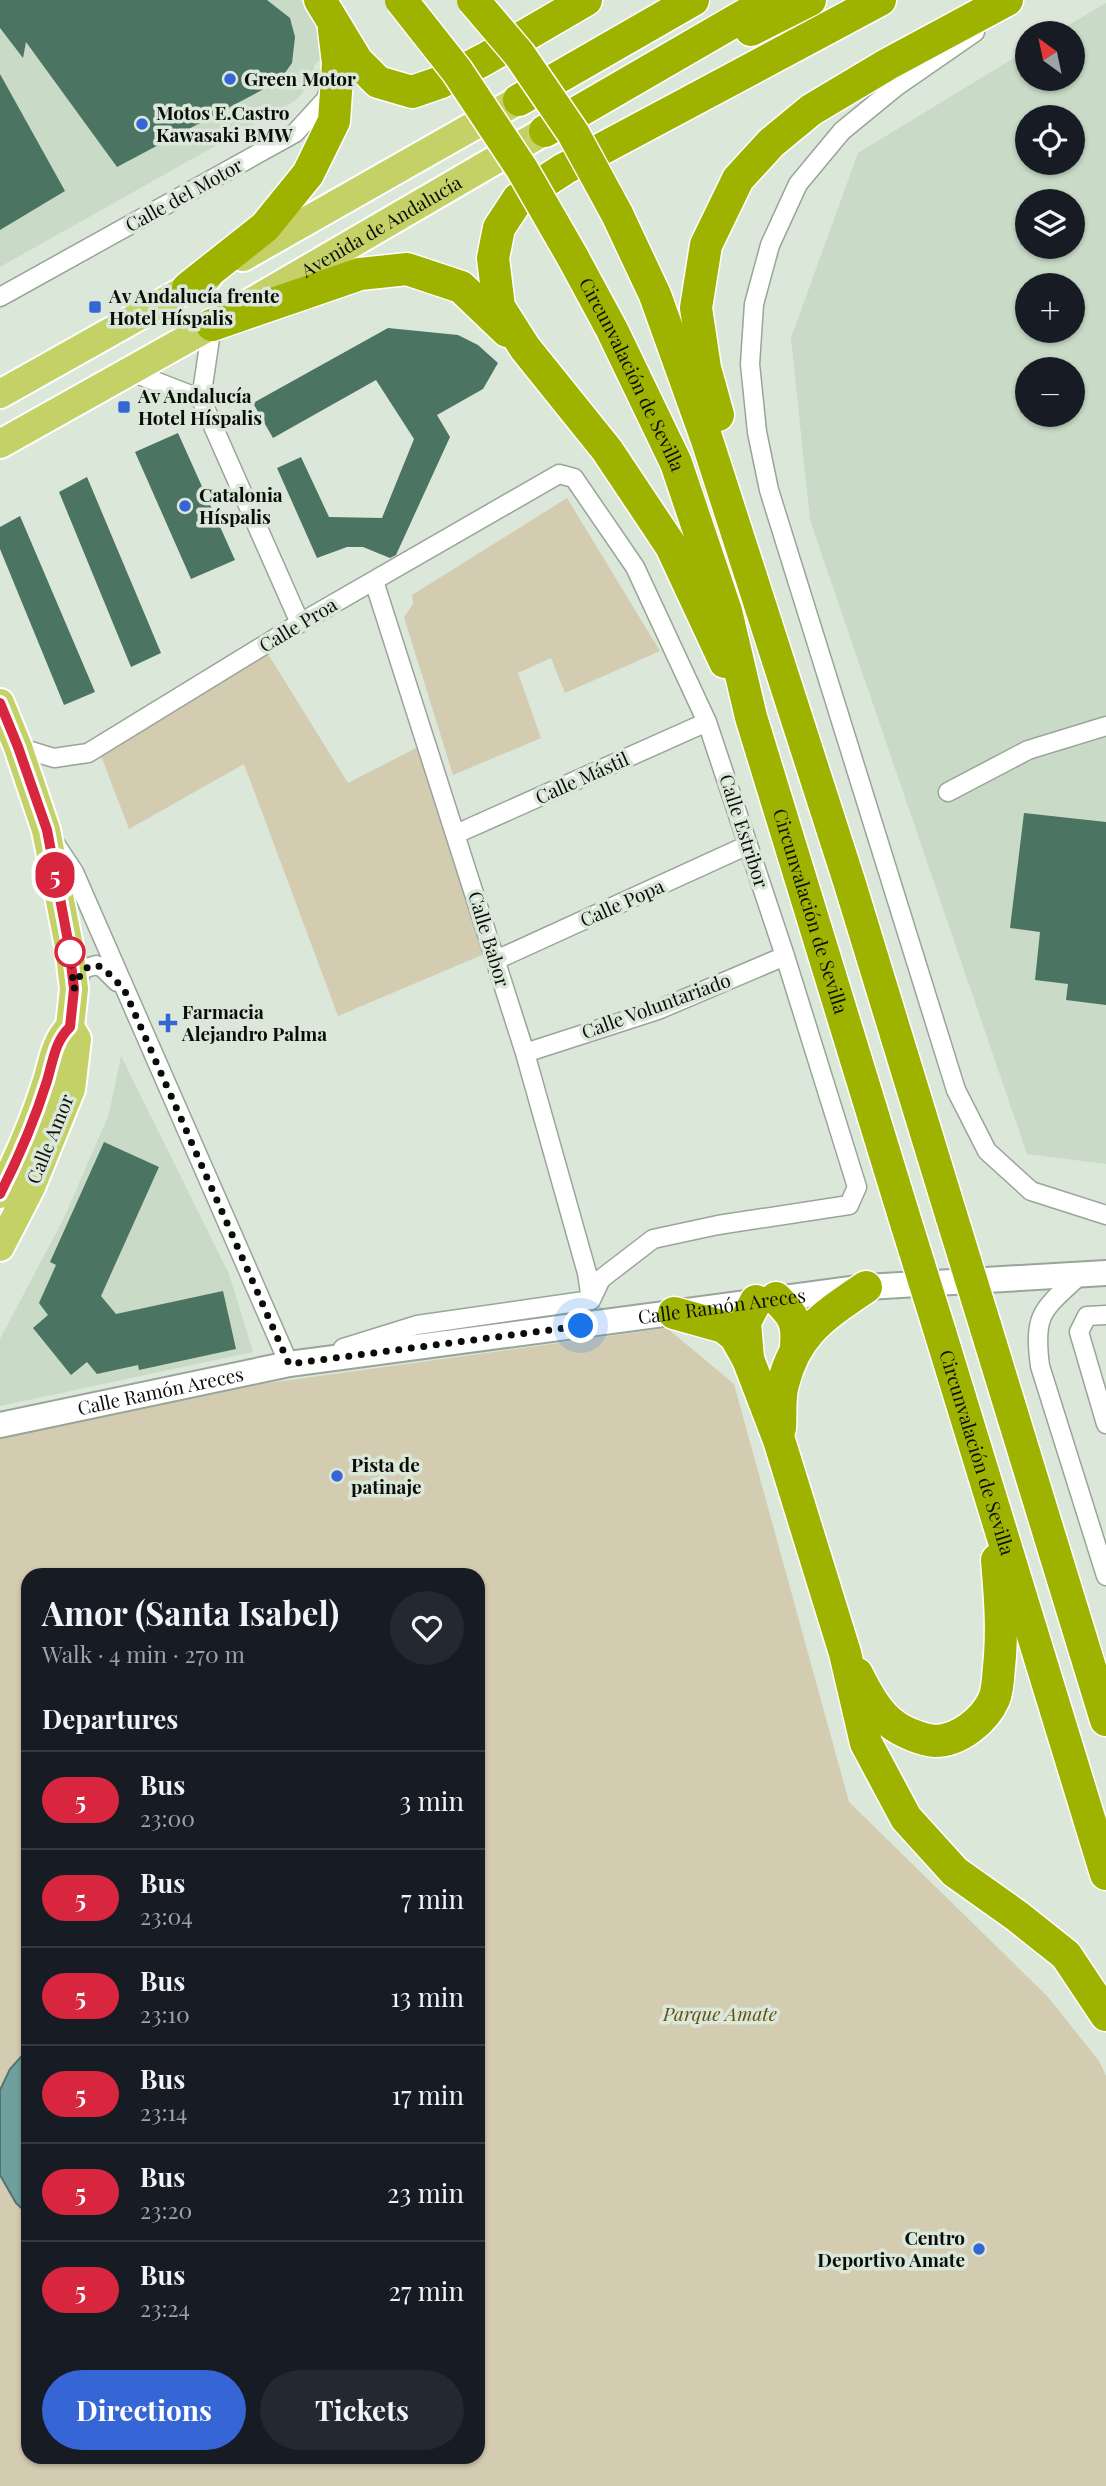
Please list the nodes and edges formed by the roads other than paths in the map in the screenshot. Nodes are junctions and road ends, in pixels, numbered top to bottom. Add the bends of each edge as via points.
1 (401, 0) edge
2 (473, 0) edge
3 (685, 0) edge
4 (693, 0) edge
5 (771, 0) edge
6 (810, 0) edge
7 (880, 0) edge
8 (1007, 0) edge
9 (1025, 0) edge
10 (577, 6) edge
11 (326, 11) edge
12 (653, 23) junction
13 (338, 63) junction
14 (606, 95) junction
15 (519, 100) joint
16 (545, 131) joint
17 (188, 288) junction
18 (0, 297) edge
19 (212, 325) junction
20 (525, 348) junction
21 (129, 371) junction
22 (0, 394) edge
23 (201, 399) junction
24 (0, 444) edge
25 (574, 478) joint
26 (374, 581) junction
27 (300, 623) junction
28 (0, 703) edge
29 (751, 717) junction
30 (708, 722) junction
31 (1106, 726) edge
32 (18, 747) junction
33 (948, 792) dead end
34 (47, 830) junction
35 (456, 834) junction
36 (748, 845) junction
37 (849, 881) junction
38 (785, 956) junction
39 (496, 960) junction
40 (74, 989) junction
41 (124, 989) junction
42 (70, 1027) junction
43 (524, 1053) junction
44 (0, 1194) edge
45 (1106, 1215) edge
46 (0, 1247) edge
47 (1106, 1273) edge
48 (1080, 1275) junction
49 (866, 1287) junction
50 (766, 1299) junction
51 (591, 1300) junction
52 (674, 1313) junction
53 (1106, 1315) edge
54 (796, 1346) junction
55 (748, 1359) junction
56 (289, 1364) junction
57 (1106, 1424) edge
58 (0, 1425) edge
59 (779, 1440) junction
60 (994, 1506) junction
61 (1106, 1576) edge
62 (845, 1653) junction
63 (1106, 1720) edge
64 (1106, 1874) edge
65 (1106, 2015) edge

1 - 29 highway, Circunvalación de Sevilla, bridge via 522,169 612,330 676,463 726,611
2 - 37 highway, Circunvalación de Sevilla, bridge via 519,54 573,133 655,295 707,440
3 - 12 highway
4 - 12 highway
5 - 14 highway
6 - 14 highway via 692,60
7 - 20 highway via 634,130 518,199 499,228 493,257 499,307
8 - 37 highway via 811,110 738,179 706,245 696,308 705,368
9 - 45 street via 842,131 798,184 770,245 754,304 750,364 769,490 956,1090 986,1152 1031,1191
10 - 11 highway via 441,82 412,92 378,82 357,61
11 - 13 highway
12 - 15 highway
13 - 17 highway via 334,121 308,174 265,226
13 - 18 street, Calle del Motor via 326,99 295,133
14 - 16 highway
15 - 17 main road
16 - 19 main road, Avenida de Andalucía
17 - 22 main road
19 - 20 highway via 360,274 408,270 461,287
19 - 21 main road, Avenida de Andalucía
19 - 23 street
20 - 29 highway via 607,450 671,547
21 - 23 street
21 - 24 main road, Avenida de Andalucía
23 - 27 street
25 - 26 street, Calle Proa via 559,474
25 - 30 street, Calle Estribor via 635,567
26 - 27 street, Calle Proa
26 - 35 street, Calle Babor
27 - 32 street, Calle Proa via 88,753 54,758
28 - 32 main road, Calle Amor
29 - 60 highway, Circunvalación de Sevilla, bridge
30 - 35 street, Calle Mástil
30 - 36 street, Calle Estribor
31 - 33 street via 1028,750
32 - 34 main road, Calle Amor
34 - 40 main road, Calle Amor
34 - 41 street, Calle Amor via 74,872
35 - 39 street, Calle Babor
36 - 38 street, Calle Estribor
36 - 39 street, Calle Popa
37 - 63 highway, Circunvalación de Sevilla, bridge
38 - 43 street, Calle Voluntariado via 658,1010
38 - 51 street, Calle Estribor via 857,1187 849,1205 653,1239 601,1279
39 - 43 street, Calle Babor
40 - 41 street, Calle Amor via 83,969 96,965
40 - 42 main road, Calle Amor
41 - 56 street, Calle Amor
42 - 44 main road, Calle Amor via 60,1036 47,1082
42 - 46 main road, Calle Amor via 77,1039 71,1089 31,1187
43 - 51 street, Calle Babor
47 - 48 street, Calle Ramón Areces
48 - 49 street, Calle Ramón Areces
48 - 61 street via 1044,1310 1036,1336 1040,1367
49 - 50 street, Calle Ramón Areces
49 - 54 highway via 820,1319
50 - 52 street, Calle Ramón Areces
50 - 54 highway via 791,1313 797,1327
50 - 55 highway via 745,1322
51 - 56 street via 417,1325
52 - 55 highway via 724,1327
52 - 56 street, Calle Ramón Areces
53 - 57 street via 1087,1316 1079,1332
54 - 59 highway via 782,1386
55 - 59 highway
56 - 58 street, Calle Ramón Areces
59 - 62 highway
60 - 62 highway via 1002,1636 994,1699 978,1721 957,1736 935,1741 912,1735 893,1725 870,1697
60 - 64 highway, Circunvalación de Sevilla
62 - 65 highway via 866,1742 906,1818 955,1872 1066,1955

